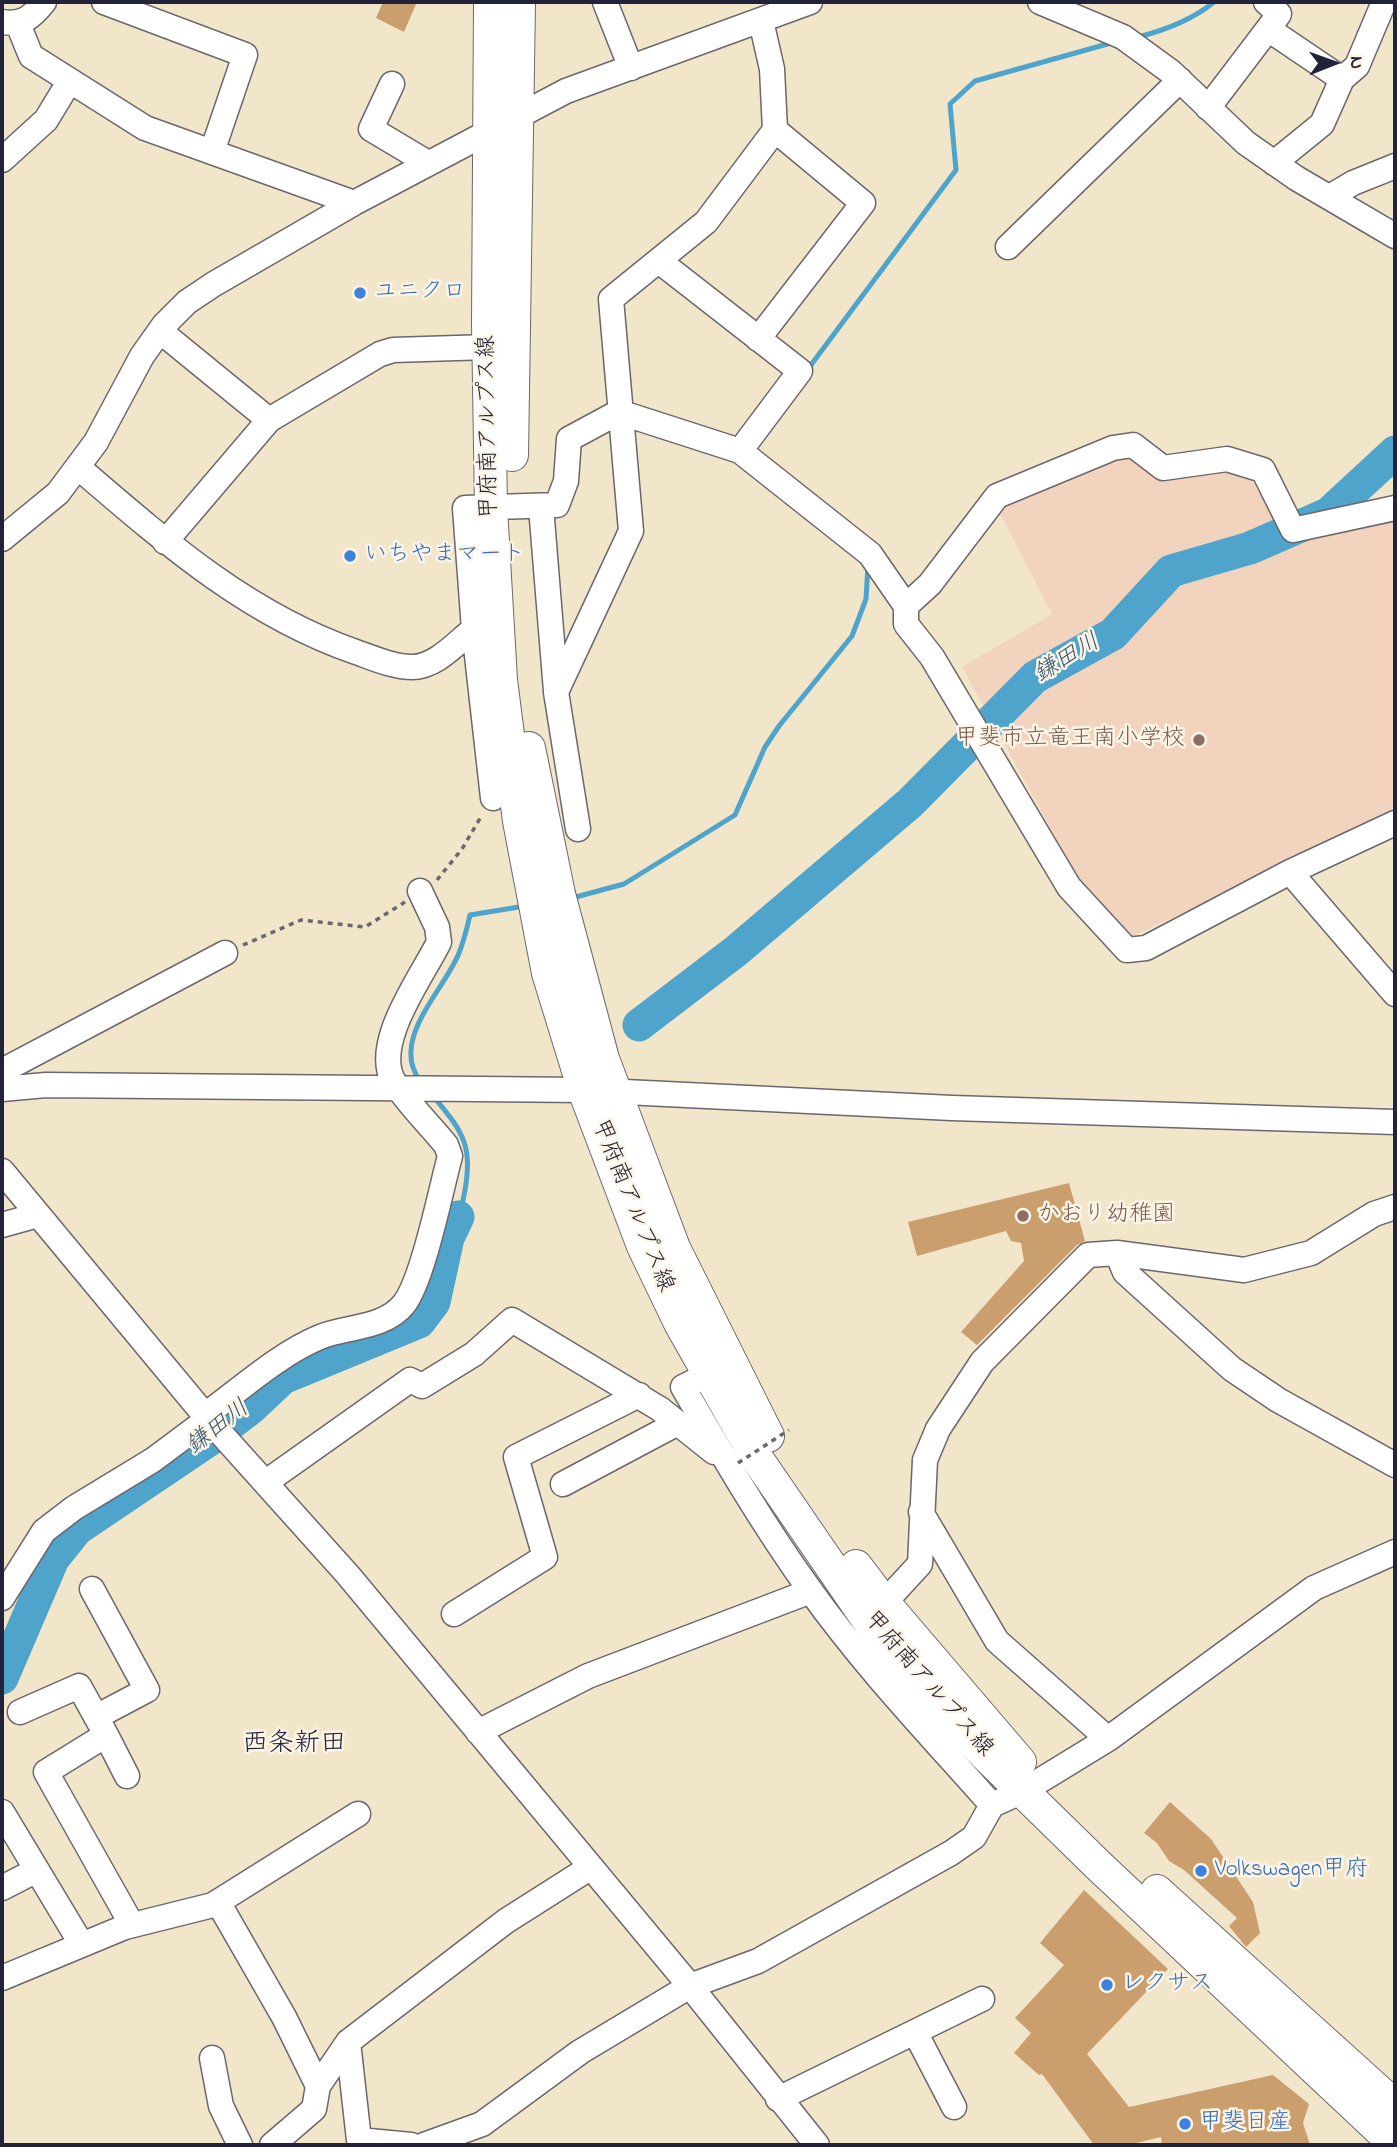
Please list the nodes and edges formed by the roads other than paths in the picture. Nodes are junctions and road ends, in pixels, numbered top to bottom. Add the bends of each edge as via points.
1 (44, 2) edge
2 (104, 2) edge
3 (490, 2) edge
4 (519, 2) edge
5 (605, 2) edge
6 (810, 2) edge
7 (1040, 2) edge
8 (1266, 2) edge
9 (1384, 2) edge
10 (761, 21) junction
11 (10, 23) edge
12 (1268, 29) junction
13 (631, 68) junction
14 (1342, 79) junction
15 (1180, 80) junction
16 (69, 82) junction
17 (392, 84) dead end
18 (1208, 108) junction
19 (518, 114) junction
20 (490, 130) junction
21 (775, 130) junction
22 (212, 152) junction
23 (2, 160) edge
24 (428, 163) junction
25 (1275, 163) junction
26 (1395, 166) edge
27 (1331, 196) junction
28 (354, 203) junction
29 (1395, 236) edge
30 (1008, 247) dead end
31 (659, 261) junction
32 (160, 331) junction
33 (758, 339) junction
34 (489, 347) junction
35 (619, 412) junction
36 (269, 420) junction
37 (740, 451) junction
38 (79, 468) junction
39 (515, 508) junction
40 (1395, 508) edge
41 (2, 539) edge
42 (165, 542) junction
43 (906, 606) junction
44 (474, 629) junction
45 (556, 692) junction
46 (493, 797) road end
47 (1395, 823) edge
48 (578, 829) dead end
49 (1290, 873) junction
50 (420, 891) road end
51 (225, 953) road end
52 (1395, 995) edge
53 (2, 1071) edge
54 (405, 1088) junction
55 (2, 1089) edge
56 (584, 1090) junction
57 (615, 1094) junction
58 (1395, 1122) edge
59 (2, 1171) edge
60 (1395, 1207) edge
61 (38, 1215) junction
62 (2, 1225) edge
63 (1117, 1253) junction
64 (719, 1369) junction
65 (639, 1395) junction
66 (208, 1418) junction
67 (676, 1424) junction
68 (733, 1464) junction
69 (1395, 1465) edge
70 (266, 1482) junction
71 (563, 1485) dead end
72 (921, 1513) junction
73 (1395, 1552) edge
74 (92, 1589) dead end
75 (811, 1591) junction
76 (2, 1598) edge
77 (884, 1603) junction
78 (454, 1614) dead end
79 (20, 1712) dead end
80 (101, 1726) junction
81 (478, 1732) junction
82 (1108, 1739) junction
83 (127, 1776) dead end
84 (1030, 1786) junction
85 (992, 1805) junction
86 (2, 1812) edge
87 (358, 1814) dead end
88 (591, 1867) junction
89 (35, 1871) junction
90 (2, 1888) edge
91 (218, 1902) junction
92 (132, 1925) junction
93 (82, 1945) junction
94 (2, 1978) edge
95 (690, 1986) junction
96 (982, 1999) dead end
97 (915, 2032) junction
98 (348, 2042) junction
99 (212, 2058) dead end
100 (318, 2086) junction
101 (778, 2099) junction
102 (1395, 2106) edge
103 (954, 2107) dead end
104 (1395, 2144) edge
105 (240, 2145) edge
106 (272, 2145) edge
107 (411, 2145) edge
108 (424, 2145) edge
109 (817, 2145) edge

1 - 11 street via 33,16
2 - 22 street via 245,55
3 - 20 main road, 甲府南アルプス線
4 - 19 main road, 甲府南アルプス線
5 - 13 street
6 - 10 street
7 - 15 street via 1123,37
8 - 12 street via 1279,14
9 - 14 street via 1357,66
10 - 13 street
10 - 21 street via 772,69
11 - 16 street via 32,56
12 - 14 street
12 - 18 street
13 - 19 street
14 - 25 street via 1322,124
15 - 18 street
15 - 30 street
16 - 22 street via 145,128
16 - 23 street via 46,120
17 - 24 street via 371,129
18 - 25 street via 1234,134
19 - 20 street
19 - 39 main road, 甲府南アルプス線
20 - 24 street
20 - 34 main road, 甲府南アルプス線
21 - 31 street via 706,222
21 - 33 street via 863,203
22 - 28 street
24 - 28 street
25 - 27 street
26 - 27 street
27 - 29 street
28 - 32 street via 214,284 187,302
31 - 33 street
31 - 35 street via 611,299
32 - 36 street
32 - 38 street
33 - 37 street via 800,371
34 - 36 street via 387,352
34 - 39 main road, 甲府南アルプス線
35 - 37 street
35 - 39 street via 569,439 563,496 557,505
35 - 45 street via 631,531
36 - 42 street
37 - 43 street via 870,554
38 - 41 street via 58,493
38 - 42 street
39 - 44 street via 465,508
39 - 45 street
39 - 56 main road, 甲府南アルプス線 via 500,680 519,821 548,973
39 - 57 main road, 甲府南アルプス線 via 527,740 572,947
40 - 43 street via 1293,530 1263,470 1227,458 1163,468 1133,445 1113,448 997,496 930,584
42 - 44 street via 258,608 318,639 395,665 433,662
43 - 49 street via 906,624 932,657 1069,887 1127,950 1146,948
44 - 46 street
45 - 48 street
47 - 49 street
49 - 52 street
50 - 54 street via 439,942 388,1042 393,1081
51 - 53 street
54 - 55 street via 46,1085
54 - 56 street
54 - 66 street via 450,1156 415,1282 403,1305 367,1326 321,1337 276,1364
56 - 57 street
56 - 64 main road, 甲府南アルプス線 via 643,1246
57 - 58 street
57 - 64 main road, 甲府南アルプス線
59 - 61 street
60 - 63 street via 1374,1214 1311,1253 1244,1270
61 - 62 street
61 - 66 street
63 - 69 street via 1125,1272 1232,1369
63 - 72 street via 1087,1255 982,1362 938,1429 925,1460
64 - 68 street via 683,1387
64 - 77 main road, 甲府南アルプス線
64 - 84 main road, 甲府南アルプス線 via 757,1457 876,1632 957,1727
65 - 67 street
65 - 70 street via 512,1320 474,1354 422,1385 410,1380
65 - 78 street via 516,1457 545,1557
66 - 70 street
66 - 76 street via 44,1531
67 - 68 street
67 - 71 street
68 - 75 street
70 - 81 street
72 - 77 street via 920,1564
72 - 82 street via 997,1641
73 - 82 street via 1314,1588
74 - 80 street via 147,1690
75 - 81 street via 588,1676
75 - 85 street
77 - 84 main road, 甲府南アルプス線
79 - 80 street via 79,1685
80 - 83 street
80 - 92 street via 46,1772
81 - 88 street
82 - 84 street
84 - 85 street
84 - 102 main road, 甲府南アルプス線
84 - 104 main road, 甲府南アルプス線 via 1098,1865
85 - 95 street via 974,1837 951,1853 758,1961
86 - 89 street
87 - 91 street
88 - 95 street
88 - 98 street via 506,1921
89 - 90 street
89 - 93 street
91 - 92 street
91 - 100 street
92 - 93 street
93 - 94 street
95 - 101 street
95 - 108 street via 580,2052 482,2124
96 - 97 street
97 - 101 street
97 - 103 street
98 - 100 street
98 - 107 street via 359,2140
99 - 105 street via 221,2106
100 - 106 street via 314,2109
101 - 109 street

